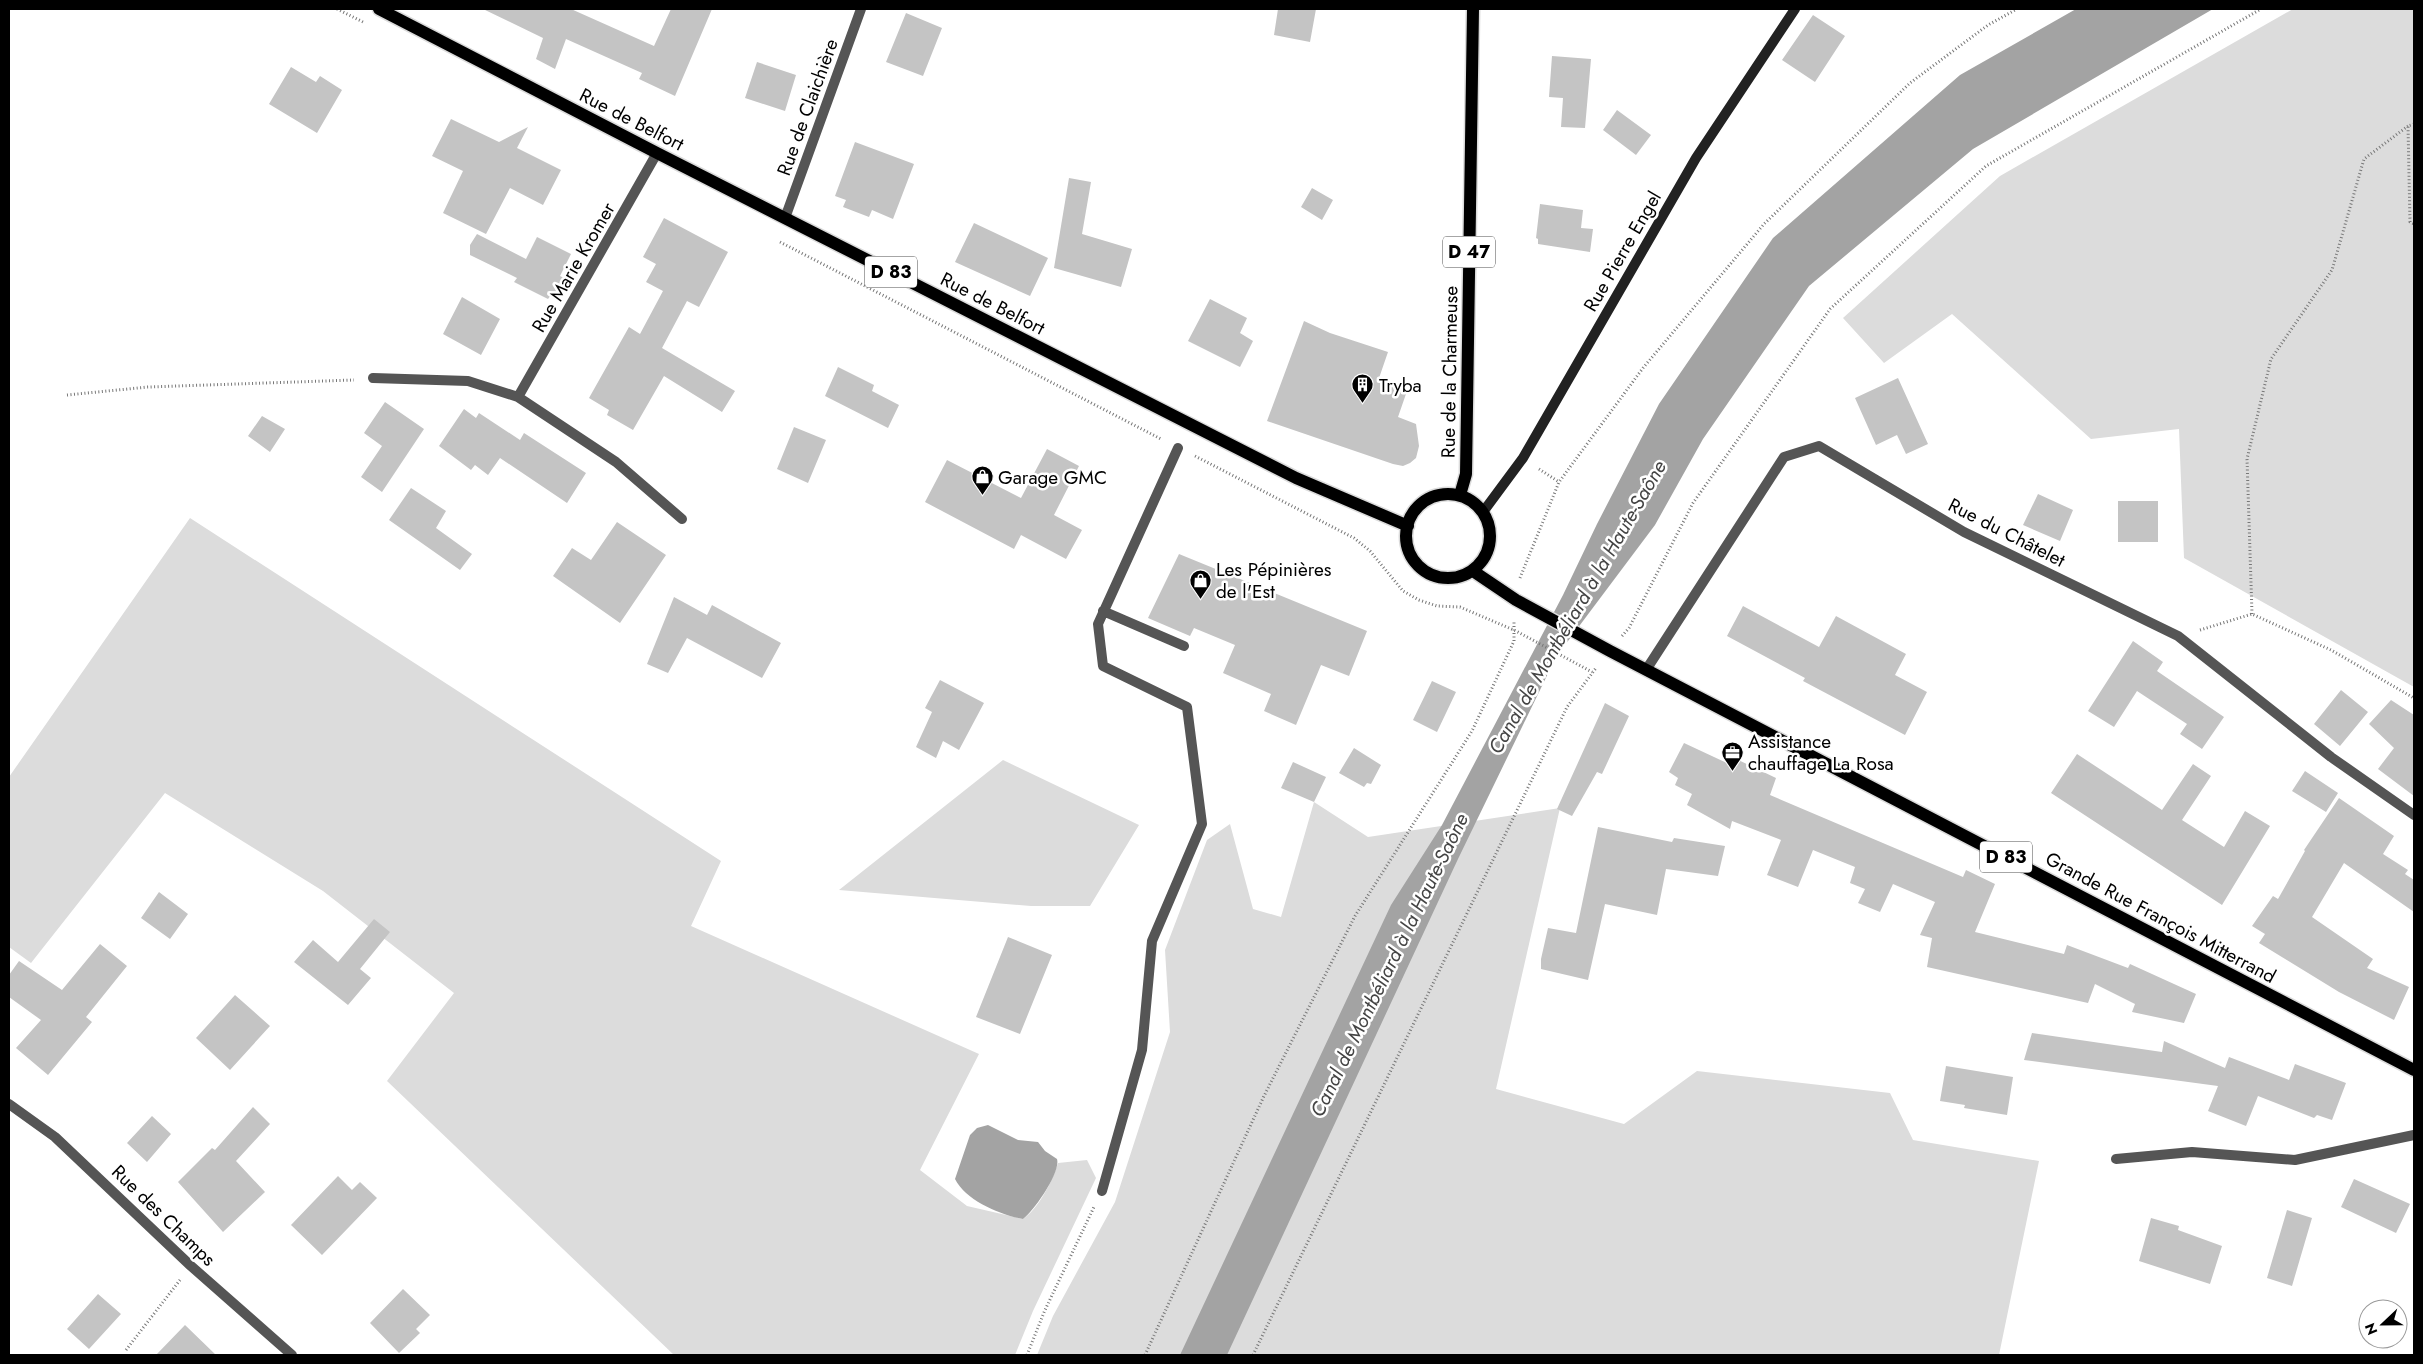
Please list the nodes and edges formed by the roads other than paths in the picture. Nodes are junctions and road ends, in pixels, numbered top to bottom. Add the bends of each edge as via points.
1 (379, 9) edge
2 (861, 9) edge
3 (1472, 9) edge
4 (1795, 9) edge
5 (656, 153) junction
6 (785, 218) junction
7 (373, 378) road end
8 (518, 397) junction
9 (1178, 448) dead end
10 (1460, 495) junction
11 (1483, 512) junction
12 (682, 520) dead end
13 (1408, 526) junction
14 (1473, 571) junction
15 (1103, 611) junction
16 (1184, 646) dead end
17 (1646, 670) junction
18 (2414, 816) edge
19 (2414, 1070) edge
20 (9, 1104) edge
21 (2414, 1135) edge
22 (2116, 1160) dead end
23 (1102, 1191) road end
24 (292, 1355) edge

1 - 5 main road, Rue de Belfort / D 83
2 - 6 street, Rue de Claichière
3 - 10 main road, Rue de la Charmeuse / D 47 via 1466,474
4 - 11 street, Rue Pierre Engel via 1696,158 1523,458
5 - 6 main road, Rue de Belfort / D 83
5 - 8 street, Rue Marie Kromer
6 - 13 main road, Rue de Belfort / D 83 via 1317,488
7 - 8 street via 468,381
8 - 12 street via 616,462
9 - 15 street
10 - 11 main road
10 - 13 main road via 1433,496 1421,503
11 - 14 main road via 1490,531 1488,550
13 - 14 main road via 1406,540 1410,554 1425,570 1445,578
14 - 17 main road, Grande Rue François Mitterrand / D 83 via 1518,601
15 - 16 street
15 - 23 street via 1098,624 1103,666 1187,707 1202,824 1152,941 1142,1050
17 - 18 street, Rue du Châtelet via 1784,456 1819,446 1964,532 2178,636 2331,757
17 - 19 main road, Grande Rue François Mitterrand / D 83
20 - 24 street, Rue des Champs via 55,1137 198,1273
21 - 22 street via 2295,1160 2192,1152

